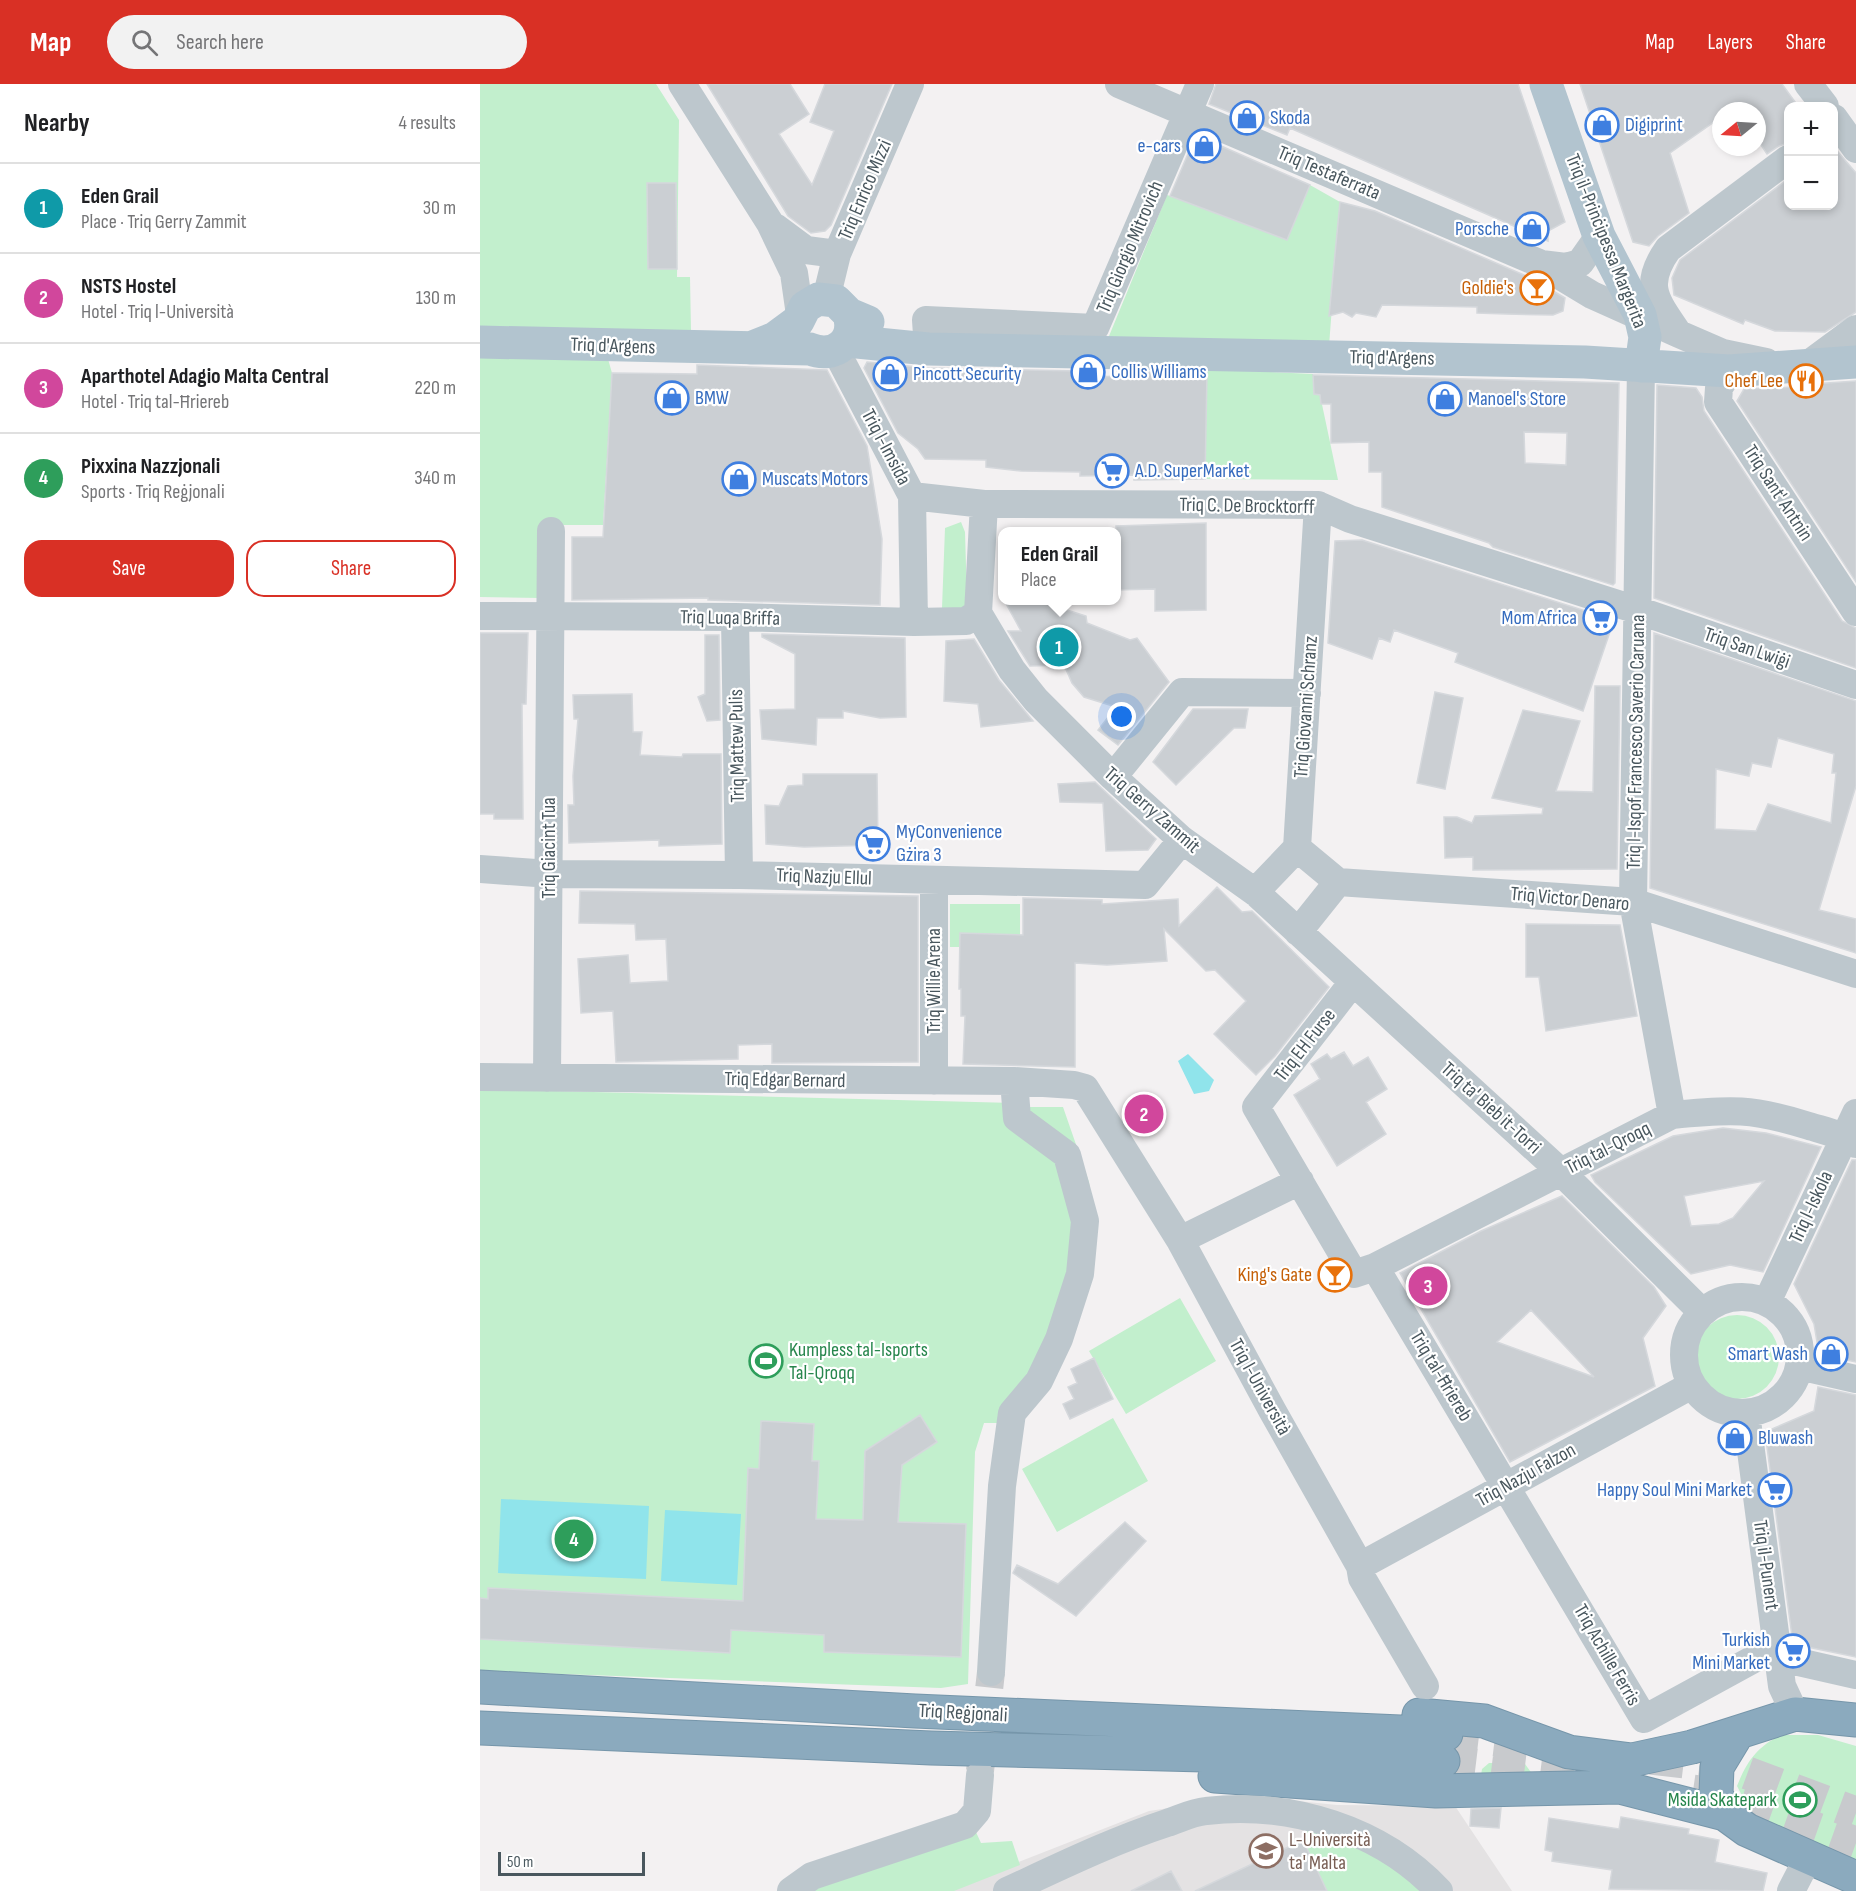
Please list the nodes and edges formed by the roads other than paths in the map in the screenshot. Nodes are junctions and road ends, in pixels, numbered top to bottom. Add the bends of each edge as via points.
1 (682, 84) edge
2 (910, 84) edge
3 (1119, 84) edge
4 (1200, 84) edge
5 (1545, 84) edge
6 (1808, 84) edge
7 (1824, 102) edge
8 (1188, 112) junction
9 (1838, 118) edge
10 (1856, 149) edge
11 (1784, 162) edge
12 (770, 223) junction
13 (1599, 236) junction
14 (837, 254) junction
15 (1539, 263) junction
16 (1640, 315) junction
17 (824, 327) junction
18 (1856, 329) edge
19 (1680, 334) junction
20 (480, 342) edge
21 (928, 349) junction
22 (1856, 362) edge
23 (1799, 364) junction
24 (1641, 366) junction
25 (1729, 371) junction
26 (912, 496) junction
27 (984, 504) junction
28 (1318, 505) junction
29 (551, 531) dead end
30 (1637, 610) junction
31 (1856, 612) edge
32 (978, 613) junction
33 (480, 616) edge
34 (550, 617) junction
35 (735, 617) junction
36 (914, 622) junction
37 (1856, 685) edge
38 (1307, 693) junction
39 (1113, 777) junction
40 (1182, 840) junction
41 (1297, 848) junction
42 (480, 870) edge
43 (550, 874) junction
44 (739, 875) junction
45 (934, 880) junction
46 (1338, 882) junction
47 (1255, 892) junction
48 (1633, 902) junction
49 (1298, 932) junction
50 (1856, 974) edge
51 (1353, 982) junction
52 (480, 1077) edge
53 (547, 1078) junction
54 (934, 1081) junction
55 (1014, 1081) junction
56 (1088, 1091) joint
57 (1672, 1115) junction
58 (1852, 1131) edge
59 (1561, 1172) junction
60 (1300, 1181) junction
61 (1180, 1240) junction
62 (1375, 1267) junction
63 (1767, 1302) junction
64 (1702, 1312) junction
65 (1799, 1366) junction
66 (1856, 1379) edge
67 (1692, 1384) junction
68 (1746, 1413) junction
69 (1507, 1485) junction
70 (1360, 1566) junction
71 (1778, 1658) junction
72 (991, 1672) tunnel mouth
73 (1856, 1675) edge
74 (1425, 1686) dead end
75 (480, 1687) edge
76 (915, 1711) junction
77 (1795, 1714) junction
78 (1852, 1717) edge
79 (480, 1728) edge
80 (1737, 1734) junction
81 (931, 1748) junction
82 (980, 1775) tunnel mouth
83 (1725, 1814) junction
84 (1808, 1858) junction
85 (1856, 1878) edge
86 (791, 1891) edge
87 (1007, 1891) edge
88 (1439, 1891) edge
89 (1791, 1891) edge

1 - 12 street, Triq l-Imsida
2 - 14 street, Triq Enrico Mizzi
3 - 8 street, Triq Testaferrata
4 - 8 street, Triq Giorgio Mitrovich
5 - 13 main road, Triq il-Prinċipessa Margerita
6 - 7 street
8 - 15 street, Triq Testaferrata
8 - 21 street, Triq Giorgio Mitrovich via 1095,328 926,320
9 - 10 street
11 - 19 street via 1668,249 1655,268 1655,299
12 - 14 street, Triq l-Imsida via 806,249
12 - 17 street, Triq l-Imsida
13 - 15 street, Triq Testaferrata via 1580,263 1566,267
13 - 16 main road, Triq il-Prinċipessa Margerita
14 - 17 street, Triq Enrico Mizzi
15 - 16 street, Triq Testaferrata via 1592,295
16 - 19 street, Triq Testaferrata
16 - 24 main road, Triq il-Prinċipessa Margerita via 1645,337
17 - 20 main road, Triq d'Argens via 775,338 746,350
17 - 21 main road, Triq d'Argens
17 - 26 street, Triq l-Imsida
18 - 23 street
19 - 23 street, Triq Testaferrata via 1724,353
21 - 24 main road, Triq d'Argens
22 - 23 main road, Triq d'Argens
23 - 25 main road, Triq d'Argens
24 - 25 main road, Triq d'Argens
24 - 30 street, Triq l-Isqof Francesco Saverio Caruana
25 - 31 street, Triq Sant' Antnin via 1719,388 1718,402
26 - 27 street, Triq C. De Brocktorff
26 - 36 street, Triq l-Imsida
27 - 28 street, Triq C. De Brocktorff
27 - 32 street
28 - 30 street, Triq C. De Brocktorff via 1350,519
28 - 38 street, Triq Giovanni Schranz
29 - 34 street, Triq Giacint Tua
30 - 37 street, Triq San Lwiġi
30 - 48 street, Triq l-Isqof Francesco Saverio Caruana
32 - 36 street, Triq Luqa Briffa via 966,621
32 - 39 street, Triq Gerry Zammit via 1012,670 1036,700
33 - 34 street, Triq Luqa Briffa
34 - 35 street, Triq Luqa Briffa
34 - 43 street, Triq Giacint Tua
35 - 36 street, Triq Luqa Briffa
35 - 44 street, Triq Mattew Pulis
38 - 39 street via 1182,692
38 - 41 street, Triq Giovanni Schranz
39 - 40 street, Triq Gerry Zammit
40 - 45 street, Triq Nazju Ellul via 1145,885
40 - 47 street, Triq Gerry Zammit
41 - 46 street
41 - 47 street
42 - 43 street, Triq Nazju Ellul
43 - 44 street, Triq Nazju Ellul
43 - 53 street, Triq Giacint Tua
44 - 45 street, Triq Nazju Ellul
45 - 54 street, Triq Willie Arena
46 - 48 street, Triq Victor Denaro
46 - 49 street
47 - 49 street, Triq Gerry Zammit
48 - 50 street, Triq Victor Denaro
48 - 57 street, Triq l-Isqof Francesco Saverio Caruana
49 - 51 street, Triq Gerry Zammit
51 - 59 street, Triq ta' Bieb it-Torri
51 - 60 street, Triq EH Furse via 1256,1107
52 - 53 street, Triq Edgar Bernard
53 - 54 street, Triq Edgar Bernard
54 - 55 street, Triq Edgar Bernard
55 - 56 street, Triq Edgar Bernard via 1074,1085
55 - 72 street via 1017,1118 1067,1155 1085,1221 1080,1274 1059,1339 1039,1381 1012,1413 1002,1486
56 - 61 street, Triq l-Università
57 - 58 street, Triq tal-Qroqq via 1746,1110
57 - 59 street, Triq tal-Qroqq
58 - 63 street, Triq l-Iskola
59 - 62 street, Triq tal-Qroqq
59 - 64 street, Triq ta' Bieb it-Torri
60 - 61 street
60 - 62 street via 1353,1274
61 - 70 street, Triq l-Università
62 - 69 street, Triq tal-Ħriereb
63 - 64 street via 1733,1297
63 - 65 street via 1783,1313 1794,1329 1800,1347
64 - 67 street via 1685,1346 1685,1366
65 - 66 street
65 - 68 street via 1793,1384 1780,1399 1764,1409
67 - 68 street via 1715,1406
67 - 69 street, Triq Nazju Falzon
68 - 71 street, Triq il-Punent
69 - 70 street, Triq Nazju Falzon
69 - 71 street, Triq Achille Ferris via 1644,1719 1763,1653
70 - 74 street, Triq l-Università via 1362,1578
71 - 73 street, Triq Achille Ferris
71 - 77 street, Triq il-Punent via 1782,1686
75 - 76 highway, Triq Reġjonali
76 - 80 highway via 961,1702 1206,1703 1382,1712 1484,1721 1569,1752 1632,1760
76 - 81 highway, Triq Reġjonali via 1444,1747
77 - 78 highway
77 - 80 highway
79 - 81 highway, Triq Reġjonali
80 - 83 highway via 1717,1767 1716,1794
81 - 83 highway via 1081,1768 1436,1791 1620,1787
82 - 86 street via 977,1811 965,1825 812,1876
83 - 84 highway via 1747,1830
84 - 85 highway
84 - 89 street
87 - 88 street via 1134,1834 1204,1811 1275,1809 1328,1823 1385,1845

